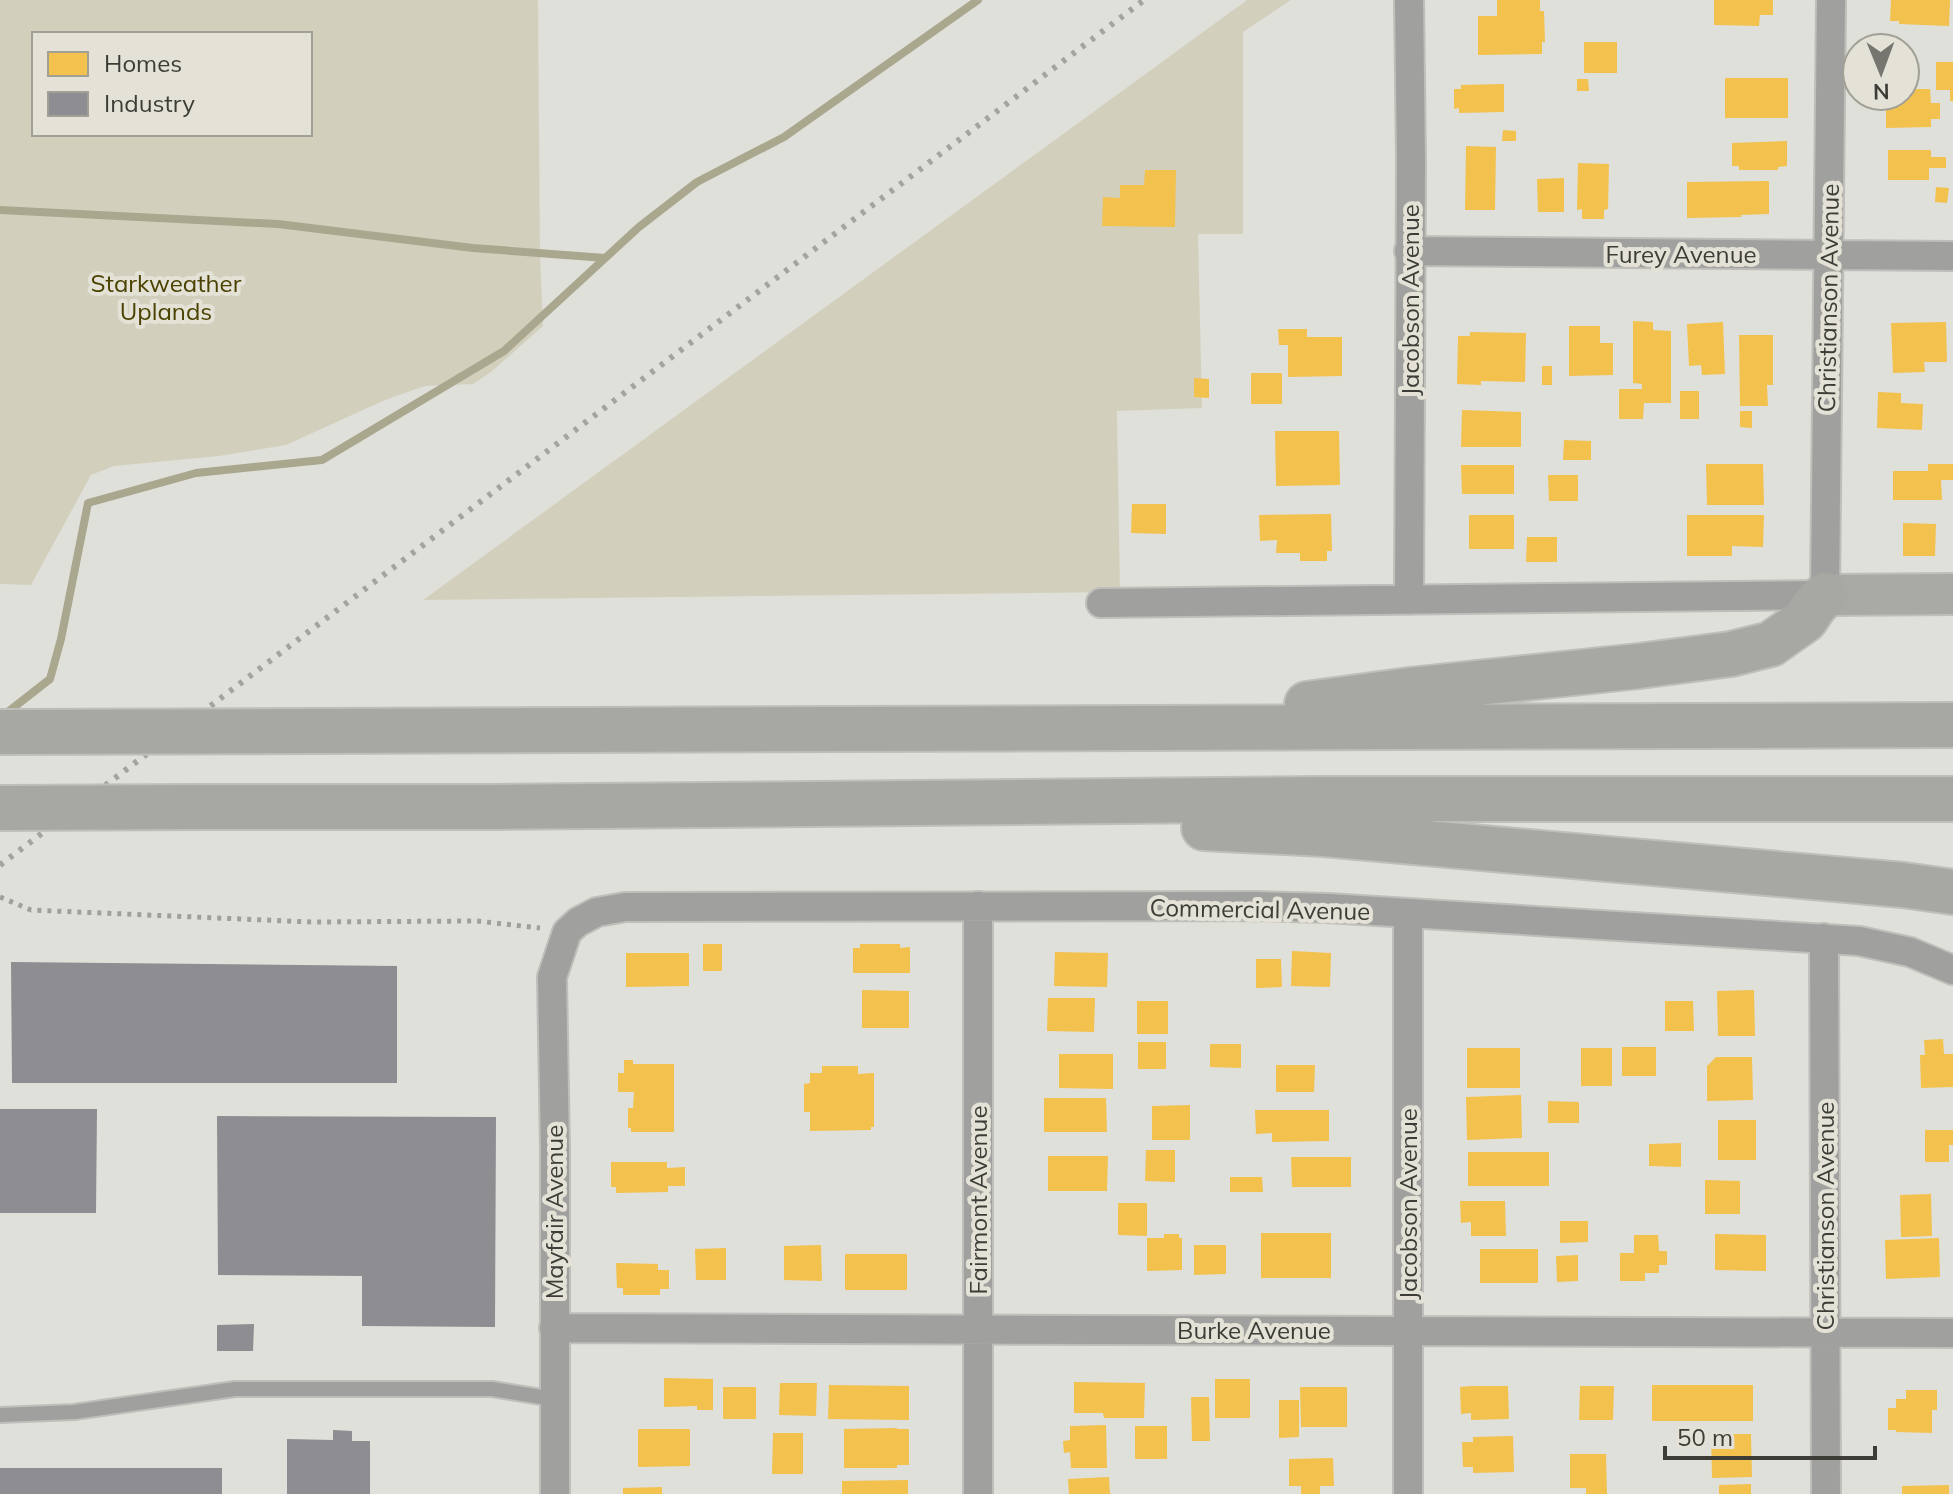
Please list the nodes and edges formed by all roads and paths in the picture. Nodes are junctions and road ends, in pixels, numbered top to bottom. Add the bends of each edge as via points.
1 (1409, 0) edge
2 (1831, 0) edge
3 (1409, 251) junction
4 (1829, 255) junction
5 (1953, 256) edge
6 (1953, 594) edge
7 (1825, 595) junction
8 (1409, 600) junction
9 (1101, 603) dead end
10 (1953, 725) edge
11 (1083, 728) junction
12 (0, 732) edge
13 (1953, 799) edge
14 (903, 803) junction
15 (0, 808) edge
16 (1953, 892) edge
17 (0, 897) edge
18 (978, 906) junction
19 (1408, 913) junction
20 (567, 932) junction
21 (1824, 938) junction
22 (1953, 970) edge
23 (554, 1328) junction
24 (978, 1330) junction
25 (1408, 1331) junction
26 (1826, 1332) junction
27 (1953, 1333) edge
28 (554, 1399) junction
29 (0, 1415) edge
30 (555, 1494) edge
31 (978, 1494) edge
32 (1408, 1494) edge
33 (1826, 1494) edge

1 - 3 street, Jacobson Avenue
2 - 4 street, Christianson Avenue
3 - 4 street, Furey Avenue
3 - 8 street, Jacobson Avenue
4 - 5 street, Furey Avenue
4 - 7 street, Christianson Avenue
6 - 7 street
7 - 8 street
7 - 11 highway via 1805,620 1771,644 1731,654
8 - 9 street
10 - 11 highway
11 - 12 highway, bridge
13 - 14 highway
14 - 15 highway, bridge
14 - 16 highway via 1324,834
17 - 20 path via 31,910 311,922 477,921
18 - 19 street, Commercial Avenue via 1255,906
18 - 20 street, Commercial Avenue via 625,907 597,912
18 - 24 street, Fairmont Avenue
19 - 21 street, Commercial Avenue
19 - 25 street, Jacobson Avenue
20 - 23 street, Mayfair Avenue via 552,977
21 - 22 street, Commercial Avenue via 1910,952
21 - 26 street, Christianson Avenue
23 - 24 street, Burke Avenue
23 - 28 street, Mayfair Avenue
24 - 25 street, Burke Avenue
24 - 31 street, Fairmont Avenue
25 - 26 street, Burke Avenue
25 - 32 street, Jacobson Avenue
26 - 27 street, Burke Avenue
26 - 33 street, Christianson Avenue
28 - 29 lane via 492,1389 235,1389 74,1412
28 - 30 street, Mayfair Avenue

